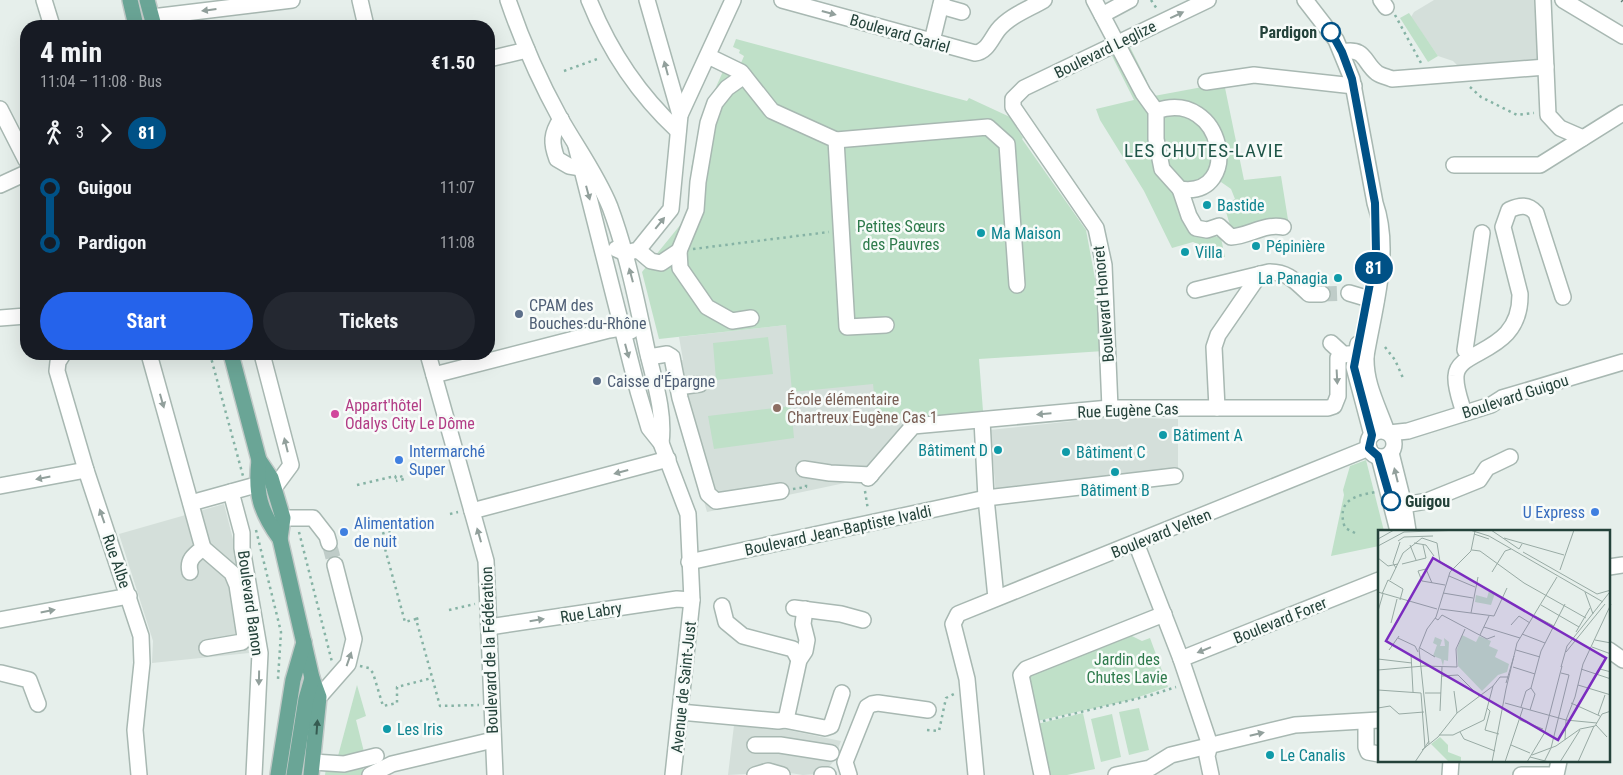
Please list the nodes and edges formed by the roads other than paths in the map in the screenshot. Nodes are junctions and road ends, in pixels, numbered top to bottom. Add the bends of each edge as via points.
1 (44, 0) edge
2 (130, 0) edge
3 (147, 0) edge
4 (292, 0) edge
5 (360, 0) edge
6 (508, 0) edge
7 (589, 0) edge
8 (647, 0) edge
9 (733, 0) edge
10 (782, 0) edge
11 (1044, 0) edge
12 (1094, 0) edge
13 (1130, 0) edge
14 (1208, 0) edge
15 (1305, 0) edge
16 (1543, 0) edge
17 (1567, 2) edge
18 (942, 3) edge
19 (962, 12) dead end
20 (1102, 14) junction
21 (50, 20) edge
22 (135, 20) edge
23 (152, 20) edge
24 (166, 20) edge
25 (365, 20) edge
26 (1623, 36) edge
27 (932, 41) junction
28 (1117, 42) junction
29 (526, 50) junction
30 (1342, 52) junction
31 (708, 56) junction
32 (495, 58) edge
33 (1546, 68) junction
34 (744, 76) junction
35 (1206, 82) dead end
36 (1354, 86) junction
37 (1013, 107) joint
38 (0, 109) edge
39 (1156, 111) junction
40 (1623, 113) edge
41 (680, 115) junction
42 (561, 119) junction
43 (678, 131) junction
44 (1583, 138) junction
45 (836, 140) junction
46 (576, 146) junction
47 (20, 148) edge
48 (1454, 165) dead end
49 (581, 168) junction
50 (20, 176) edge
51 (0, 185) edge
52 (1180, 189) junction
53 (1283, 226) dead end
54 (1482, 233) dead end
55 (601, 242) junction
56 (632, 251) junction
57 (680, 251) junction
58 (1260, 274) junction
59 (1017, 285) dead end
60 (1195, 290) dead end
61 (1348, 293) tunnel mouth
62 (1322, 294) tunnel mouth
63 (1563, 297) dead end
64 (1372, 300) junction
65 (20, 316) edge
66 (0, 318) edge
67 (751, 318) dead end
68 (886, 325) dead end
69 (621, 328) junction
70 (1469, 328) junction
71 (644, 335) junction
72 (1331, 343) dead end
73 (1465, 350) dead end
74 (1483, 350) junction
75 (1355, 354) junction
76 (649, 357) junction
77 (59, 360) edge
78 (151, 360) edge
79 (233, 360) edge
80 (264, 360) edge
81 (430, 360) edge
82 (494, 360) edge
83 (495, 360) edge
84 (1623, 362) edge
85 (434, 375) junction
86 (700, 384) dead end
87 (678, 387) junction
88 (1110, 408) junction
89 (1217, 408) junction
90 (1464, 413) junction
91 (982, 420) junction
92 (662, 443) junction
93 (1383, 443) junction
94 (1510, 457) dead end
95 (668, 459) junction
96 (259, 460) junction
97 (86, 470) junction
98 (805, 476) road end
99 (1175, 476) dead end
100 (250, 482) junction
101 (0, 486) edge
102 (274, 488) junction
103 (786, 491) road end
104 (231, 492) junction
105 (986, 498) junction
106 (191, 503) junction
107 (1404, 505) junction
108 (465, 512) junction
109 (283, 518) junction
110 (1398, 530) edge
111 (1408, 530) edge
112 (280, 538) junction
113 (329, 543) tunnel mouth
114 (1136, 543) junction
115 (204, 548) junction
116 (689, 562) junction
117 (335, 565) tunnel mouth
118 (1623, 566) edge
119 (1610, 567) edge
120 (190, 572) dead end
121 (1378, 580) edge
122 (128, 596) junction
123 (996, 598) junction
124 (692, 600) junction
125 (722, 606) dead end
126 (1164, 614) junction
127 (0, 620) edge
128 (863, 620) dead end
129 (489, 628) junction
130 (304, 640) junction
131 (207, 648) dead end
132 (1610, 651) edge
133 (1181, 659) junction
134 (799, 660) junction
135 (1623, 660) edge
136 (0, 670) edge
137 (312, 678) junction
138 (842, 693) dead end
139 (319, 697) junction
140 (38, 704) dead end
141 (680, 712) junction
142 (935, 712) road end
143 (767, 720) junction
144 (784, 720) junction
145 (1373, 721) edge
146 (493, 740) junction
147 (1210, 745) junction
148 (831, 753) dead end
149 (1378, 754) edge
150 (376, 756) dead end
151 (1451, 762) edge
152 (1559, 762) edge
153 (312, 768) edge
154 (778, 774) edge
155 (139, 775) edge
156 (254, 775) edge
157 (278, 775) edge
158 (294, 775) edge
159 (370, 775) edge
160 (495, 775) edge
161 (673, 775) edge
162 (755, 775) edge
163 (822, 775) edge
164 (828, 775) edge
165 (849, 775) edge
166 (976, 775) edge
167 (1042, 775) edge
168 (1116, 775) edge
169 (1211, 775) edge
170 (1450, 775) edge
171 (1521, 775) edge
172 (1555, 775) edge

1 - 21 street
2 - 22 main road
3 - 23 main road
4 -> 24 street
5 - 25 street
6 - 29 street
7 - 43 street via 618,61 659,113
41 -> 8 street
9 - 31 street
10 -> 27 street, Boulevard Gariel
11 - 27 street, Boulevard Gariel via 1005,22 980,53
12 - 20 street
13 - 20 street
28 -> 14 street, Boulevard Leglize
15 - 30 street via 1324,22
16 - 33 street
17 - 26 street
18 - 19 street
18 - 27 street
20 - 28 street
28 - 37 street, Boulevard Leglize via 1024,88 1013,99
28 - 39 street
29 - 32 street
29 - 42 street
30 - 33 street via 1358,52 1377,73 1392,79
30 - 36 street
31 - 34 street
31 - 41 street
33 - 44 street via 1548,116 1560,128
34 - 45 street via 772,111
34 - 57 street via 726,88 715,103 708,124 696,210
35 - 36 street via 1254,75
36 - 64 street via 1375,203 1376,252
37 - 88 street, Boulevard Honoret via 1096,228 1104,265
38 - 47 street
39 - 52 street via 1156,139 1162,169
39 - 52 street via 1170,106 1184,107 1199,114 1207,122 1216,143 1218,166 1214,179 1190,190
40 - 44 street
41 - 43 street
42 - 46 street
42 - 49 street via 553,131 552,145 557,159 568,166
56 -> 43 street via 671,209
44 - 48 street via 1540,166
45 - 59 street via 988,127 998,135 1007,144
45 - 68 street via 847,327
46 - 49 street
46 - 56 street via 592,169
49 -> 55 street
50 - 51 street
52 - 53 street via 1196,228 1206,230 1219,226 1231,237 1270,226
54 - 70 street
55 - 56 street
55 - 69 street
56 - 57 street via 661,263
71 -> 56 street
57 - 67 street via 680,268 707,307 732,321
58 - 60 street
58 - 62 street via 1280,272 1289,275 1308,294
58 - 89 street via 1218,335 1214,347
61 - 64 street
63 - 74 street via 1536,213 1531,207 1523,206 1509,210 1503,227 1520,305 1509,333
64 - 75 street
65 - 66 street
69 - 71 street
69 - 83 street
69 -> 92 street via 650,428
70 - 73 street
70 - 74 street via 1476,333
71 - 76 street
72 - 75 street
74 - 90 street via 1457,369
75 -> 89 street, Rue Eugène Cas via 1336,364 1338,396 1334,406
75 - 93 street via 1368,384
76 - 87 street via 667,354 672,357
76 - 92 street via 663,426
77 - 97 street, Rue Albe via 57,371
78 -> 106 street
79 - 96 main road
102 -> 80 street via 291,465
81 - 85 street, Boulevard de la Fédération
82 - 85 street
84 - 90 street, Boulevard Guigou via 1502,398
85 - 108 street, Boulevard de la Fédération
86 - 87 street
87 - 103 street via 708,494 716,501
88 - 89 street, Rue Eugène Cas
88 -> 91 street, Rue Eugène Cas
90 - 93 street, Boulevard Guigou via 1408,431
91 - 98 street, Rue Eugène Cas via 913,426 869,477 830,473
91 - 105 street
92 - 95 street, Avenue de Saint-Just
107 -> 93 street
93 - 110 street
93 - 114 street, Boulevard Velten
94 - 107 street via 1487,468 1479,480 1427,501
95 -> 108 street
95 - 116 street, Avenue de Saint-Just via 688,514
96 - 100 main road
96 - 102 main road
97 -> 101 street
122 -> 97 street, Rue Albe
99 - 105 street, Boulevard Jean-Baptiste Ivaldi
100 - 104 street
100 - 112 main road via 266,520
102 - 109 main road
104 - 106 street
104 -> 156 street, Boulevard Banon via 242,533 260,653
105 - 116 street, Boulevard Jean-Baptiste Ivaldi
105 - 123 street
106 - 115 street
107 - 111 street
129 -> 108 street, Boulevard de la Fédération via 486,562
109 - 112 main road
109 - 113 street via 313,518
112 - 130 main road
114 - 123 street, Boulevard Velten
114 - 126 street
115 - 120 street via 192,557 188,565
115 - 131 street via 232,573 237,585 245,637 242,642
116 - 124 street, Avenue de Saint-Just
139 -> 117 street via 348,664 354,639
118 - 119 street
121 -> 133 street, Boulevard Forer
127 -> 122 street
122 - 155 street, Rue Albe via 141,636 142,651 135,730
123 - 166 street, Boulevard Velten via 958,614 953,624 967,679
129 -> 124 street, Rue Labry via 677,599
124 - 141 street, Avenue de Saint-Just
125 - 134 street via 726,622 743,636 793,649
126 - 133 street
126 - 167 street via 1026,669 1021,675
128 - 134 street via 841,614 801,614 807,640
129 - 146 street, Boulevard de la Fédération
130 - 137 main road
130 - 157 main road via 293,680
132 - 135 street
133 - 147 street
134 - 144 street
136 - 140 street via 29,680
137 - 139 main road
137 - 158 main road
138 - 144 street via 831,726 826,728
153 -> 139 main road
141 - 143 street
141 - 161 street, Avenue de Saint-Just
142 - 165 street via 878,703 867,707 845,762
143 - 144 street
143 - 148 street via 761,745
147 -> 145 street via 1296,725
145 - 149 street via 1366,747 1368,752
146 - 159 street via 392,764
146 - 160 street, Boulevard de la Fédération
147 - 168 street via 1171,755 1150,768
147 - 169 street via 1207,756
150 - 153 street
151 - 170 street
152 - 172 street
154 - 162 street via 768,771
163 - 164 street
171 - 172 street

